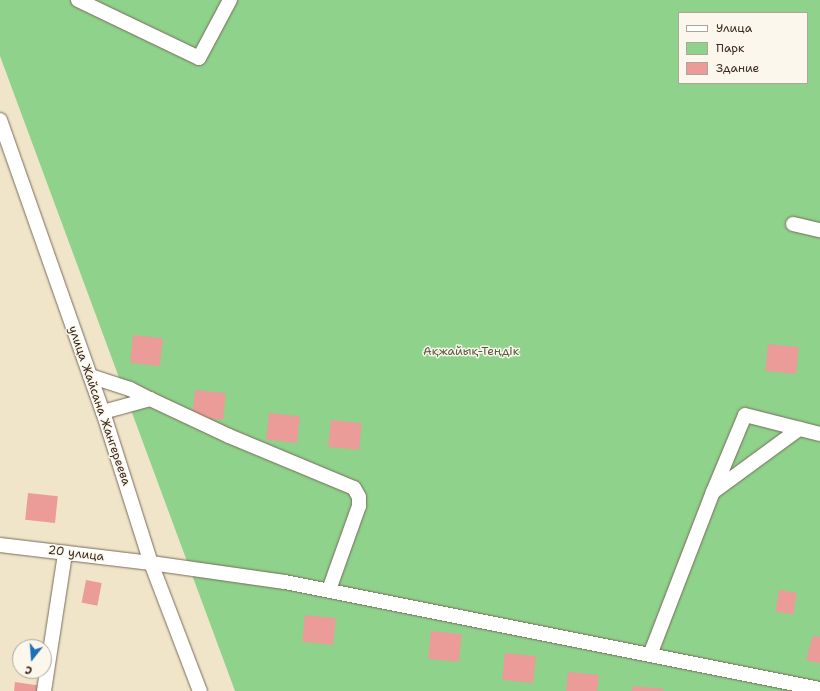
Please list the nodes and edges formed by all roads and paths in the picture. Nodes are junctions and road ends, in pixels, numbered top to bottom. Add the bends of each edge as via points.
1 (78, 0) edge
2 (230, 0) edge
3 (0, 120) edge
4 (793, 224) dead end
5 (820, 230) edge
6 (90, 376) junction
7 (150, 399) junction
8 (103, 412) junction
9 (799, 429) junction
10 (820, 434) edge
11 (713, 492) junction
12 (0, 545) edge
13 (65, 553) junction
14 (151, 563) junction
15 (329, 590) junction
16 (650, 655) junction
17 (820, 689) edge
18 (44, 691) edge
19 (200, 691) edge

1 - 2 street via 199,58
3 - 6 street, улица Жайсана Жангереева
4 - 5 street
6 - 7 street via 130,389
6 - 8 street, улица Жайсана Жангереева
7 - 8 street
7 - 15 street via 229,436 354,488 359,497 359,506
8 - 14 street, улица Жайсана Жангереева
9 - 10 street
9 - 11 street
9 - 11 street via 745,415
11 - 16 street
12 - 13 street, 20 улица
13 - 14 street, 20 улица
13 - 18 street
14 - 15 street, 20 улица
14 - 19 street, улица Жайсана Жангереева
15 - 16 street, 20 улица
16 - 17 street, 20 улица

